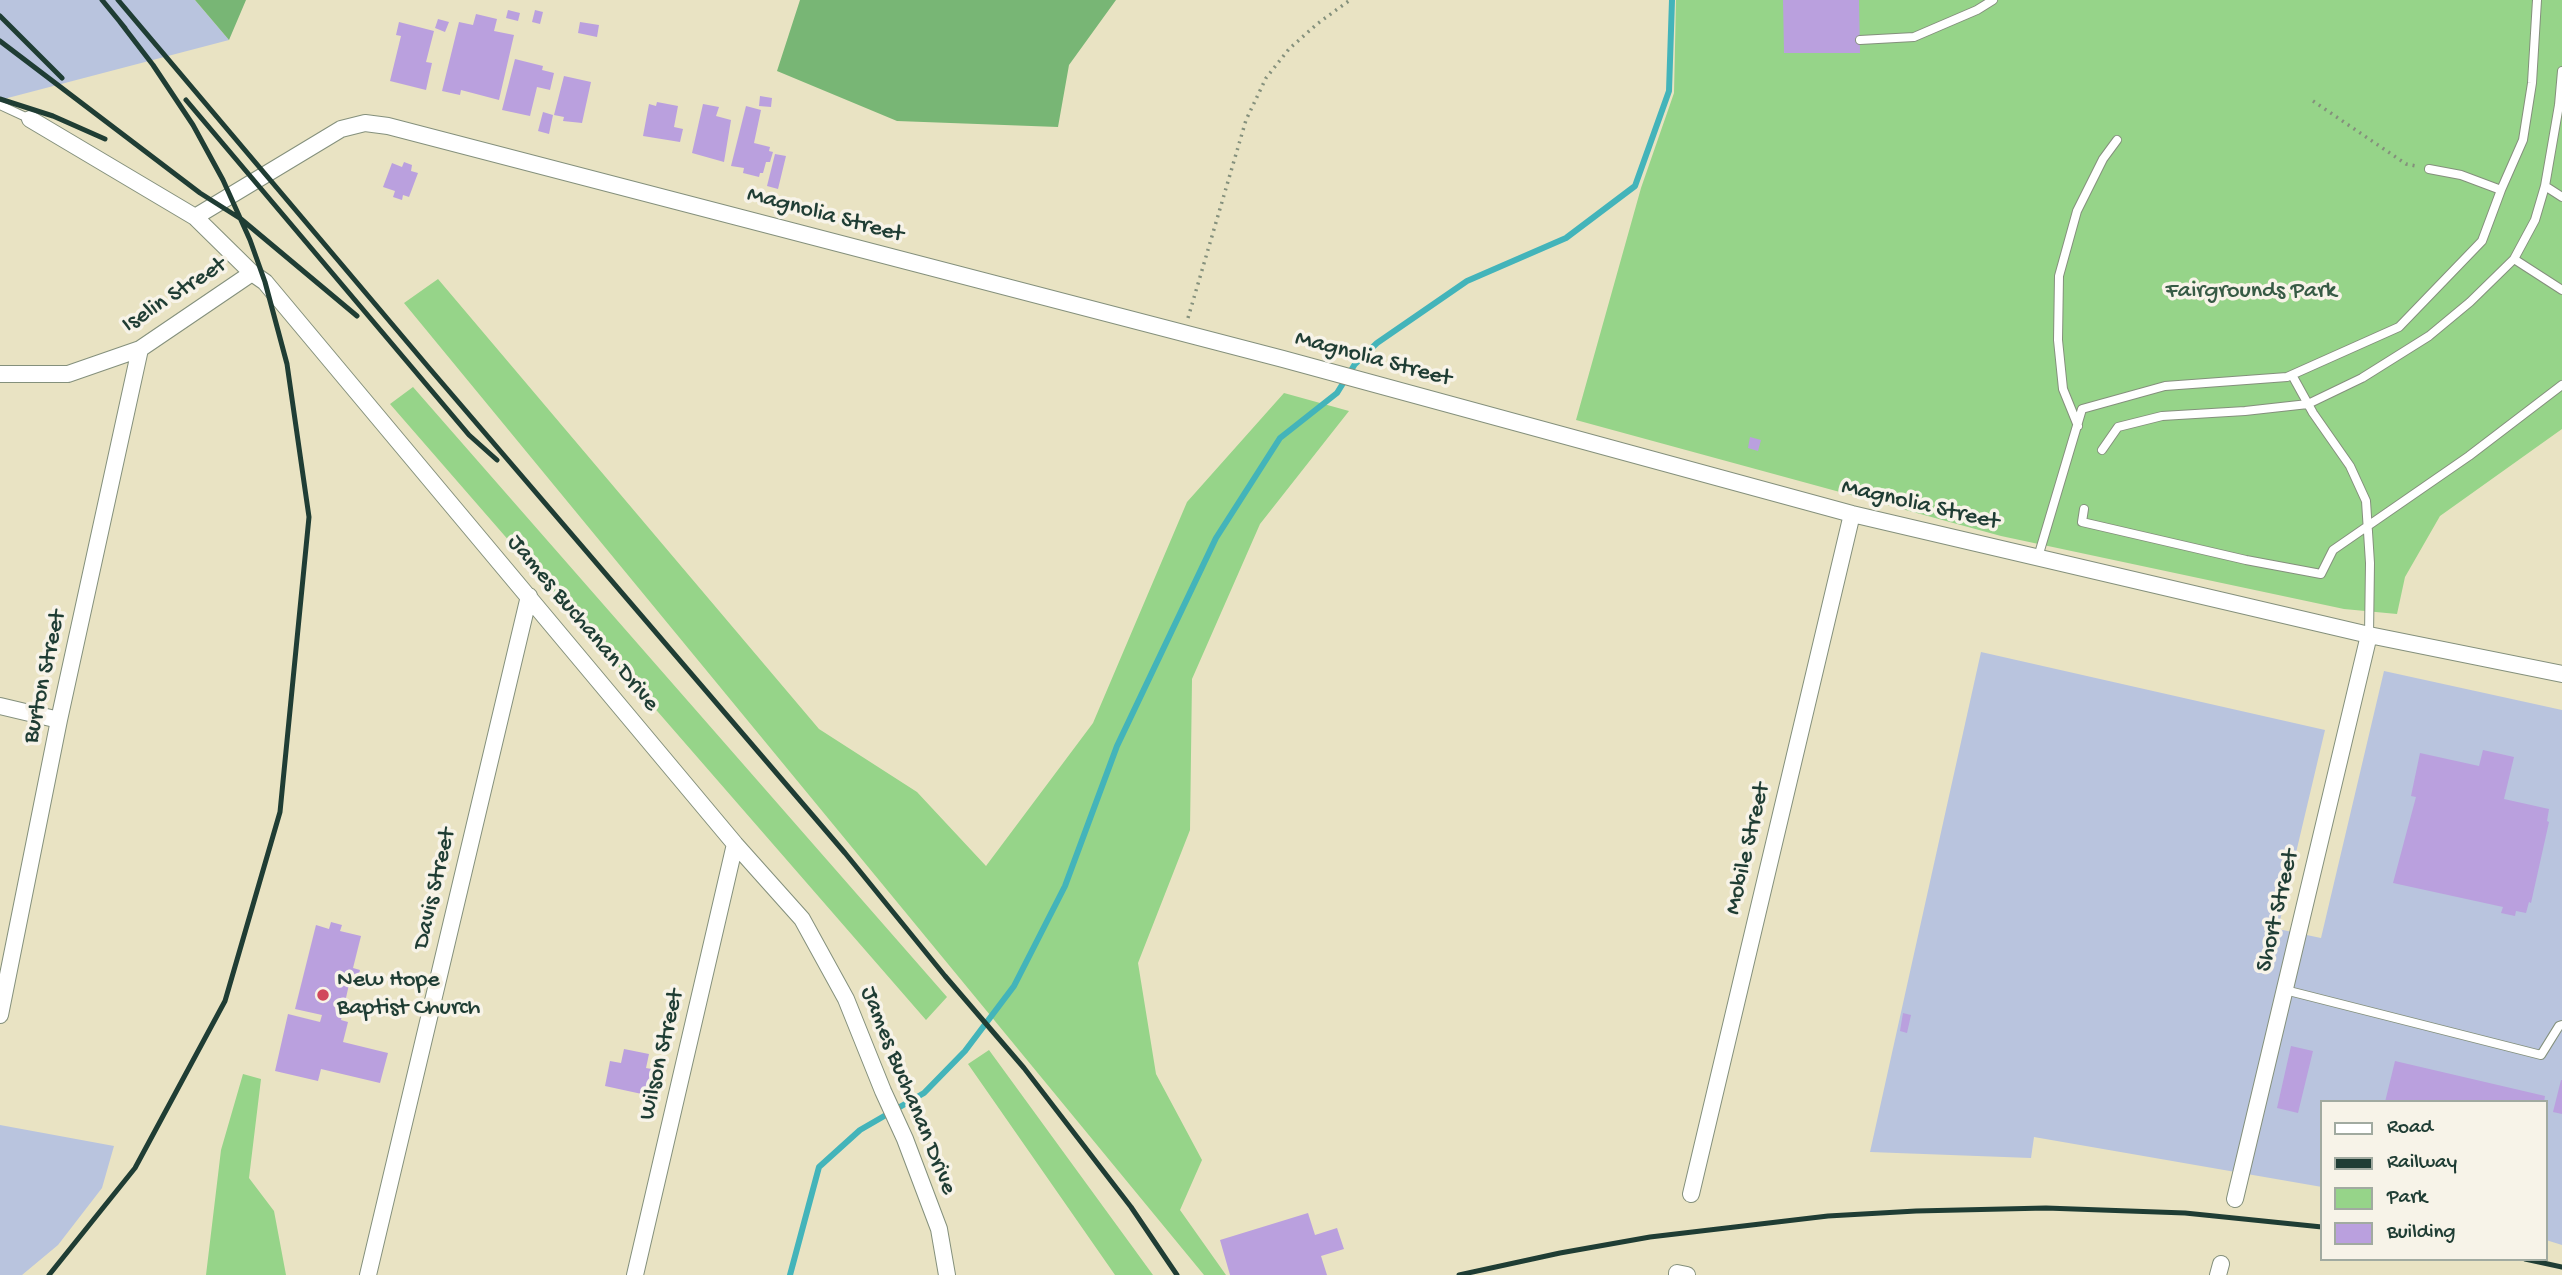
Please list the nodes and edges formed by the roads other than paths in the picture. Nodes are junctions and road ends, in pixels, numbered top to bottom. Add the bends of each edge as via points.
1 (1993, 0) edge
2 (2537, 0) edge
3 (1860, 40) dead end
4 (2562, 71) edge
5 (0, 105) edge
6 (30, 120) joint
7 (2117, 140) dead end
8 (2429, 169) road end
9 (2546, 186) junction
10 (2501, 190) junction
11 (2562, 197) edge
12 (195, 217) junction
13 (2514, 259) junction
14 (252, 273) junction
15 (2562, 290) edge
16 (140, 349) junction
17 (0, 374) edge
18 (2291, 375) junction
19 (2562, 385) edge
20 (2308, 404) junction
21 (2078, 425) junction
22 (2102, 450) dead end
23 (2084, 509) dead end
24 (1852, 514) junction
25 (2368, 524) junction
26 (2039, 557) junction
27 (529, 596) junction
28 (2369, 635) junction
29 (2562, 674) edge
30 (0, 706) edge
31 (60, 720) junction
32 (735, 845) junction
33 (2284, 990) junction
34 (0, 1015) edge
35 (2562, 1026) edge
36 (1691, 1194) dead end
37 (2235, 1199) dead end
38 (368, 1275) edge
39 (635, 1275) edge
40 (947, 1275) edge

1 - 3 lane via 1914,37
2 - 10 lane via 2523,141
4 - 9 lane
5 - 6 lane
6 - 12 street, James Buchanan Drive
7 - 21 lane via 2077,211 2059,276 2063,389
8 - 10 lane via 2461,174
9 - 11 lane
9 - 13 lane via 2535,220
10 - 18 lane via 2482,241 2399,327
12 - 14 street, James Buchanan Drive
12 - 24 street, Magnolia Street via 341,129 365,123 388,126 1364,380
13 - 15 lane
13 - 20 lane via 2429,336 2362,378
14 - 16 street, Iselin Street
14 - 27 street, James Buchanan Drive via 265,282
16 - 17 street, Iselin Street via 68,374
16 - 31 street, Burton Street
18 - 20 lane
18 - 21 lane via 2165,386 2082,410
19 - 25 lane via 2469,456
20 - 22 lane via 2162,416 2118,427
20 - 25 lane via 2350,466 2366,501
21 - 26 lane
23 - 25 lane via 2082,523 2321,574 2333,551
24 - 26 street, Magnolia Street
24 - 36 street, Mobile Street
25 - 28 lane
26 - 28 street, Magnolia Street
27 - 32 street, James Buchanan Drive
27 - 38 street, Davis Street
28 - 29 street, Magnolia Street
28 - 33 street, Short Street
30 - 31 street
31 - 34 street, Burton Street
32 - 39 street, Wilson Street
32 - 40 street, James Buchanan Drive via 802,919 846,999 939,1229
33 - 35 lane via 2541,1055
33 - 37 street, Short Street

